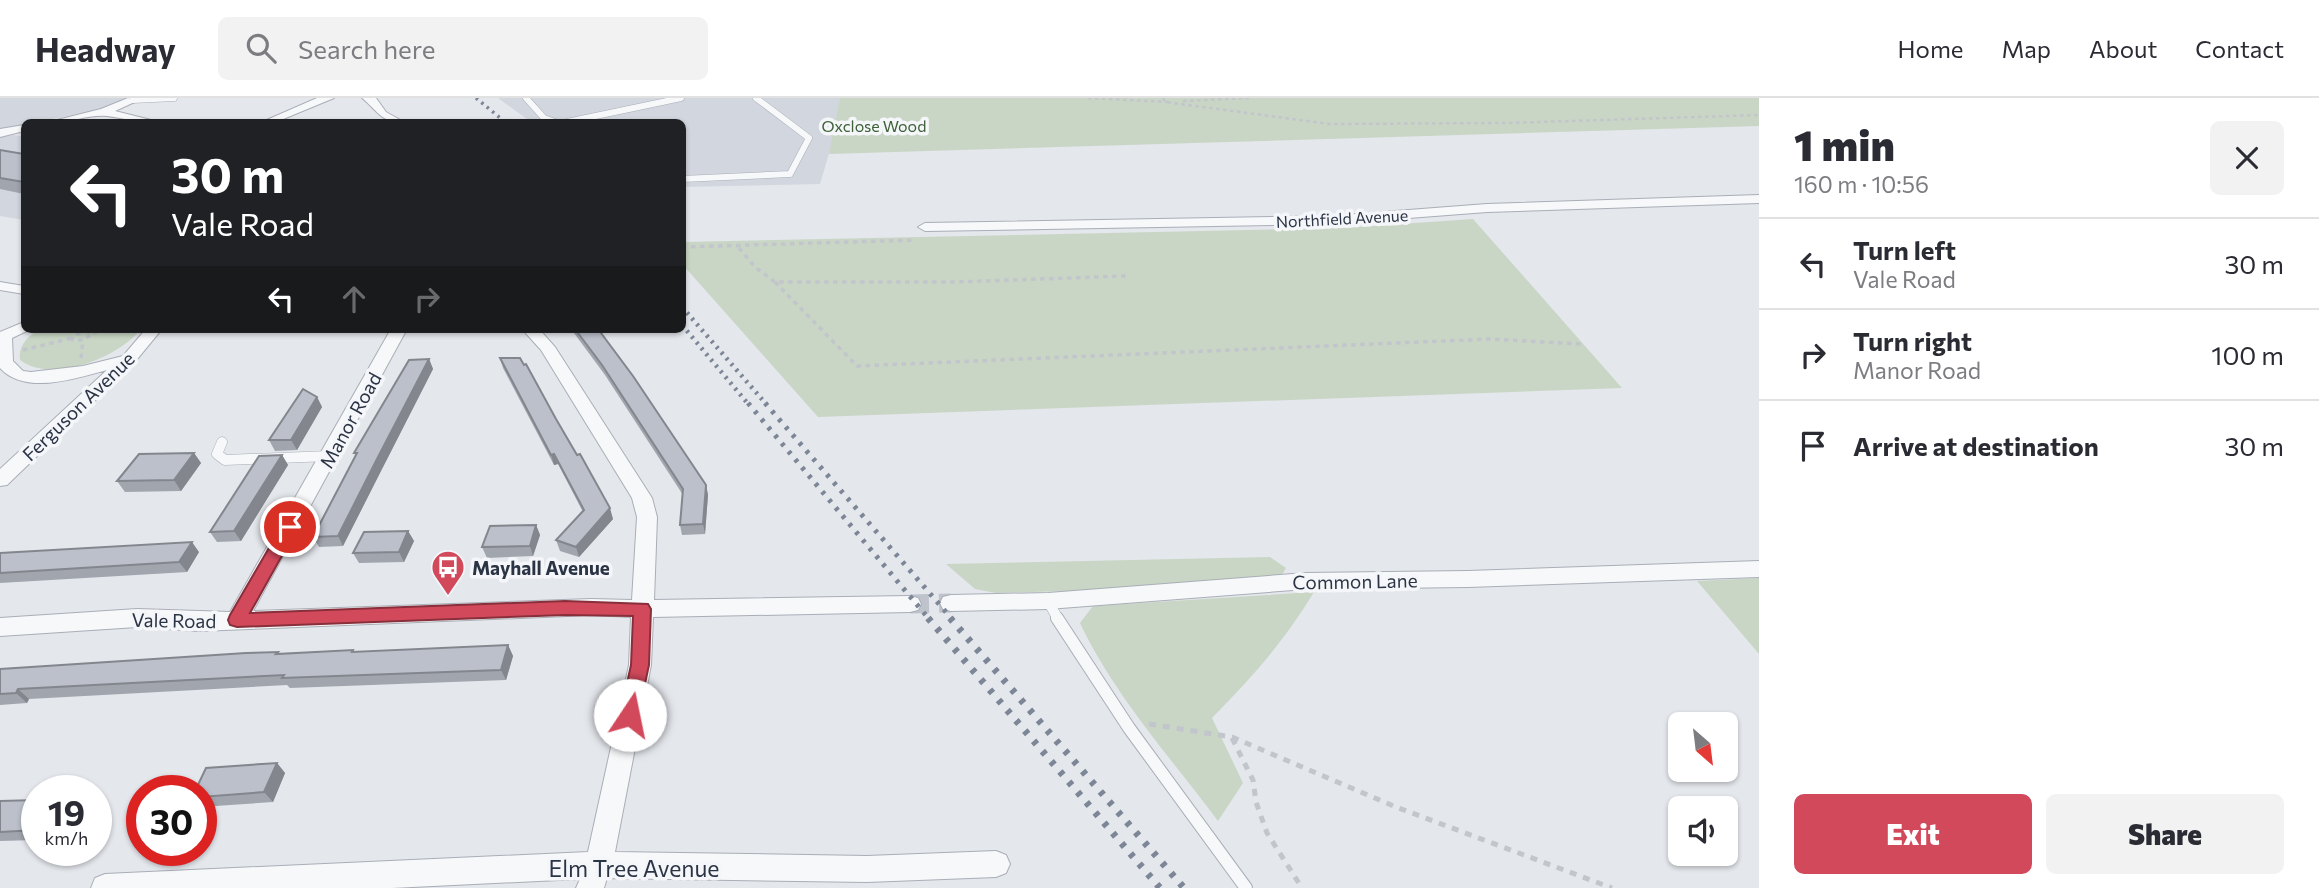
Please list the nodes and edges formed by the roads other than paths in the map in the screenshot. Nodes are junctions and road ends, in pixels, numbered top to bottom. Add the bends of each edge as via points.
1 (174, 98) edge
2 (329, 98) edge
3 (367, 98) edge
4 (526, 98) edge
5 (679, 98) edge
6 (756, 98) edge
7 (128, 99) edge
8 (104, 112) junction
9 (70, 119) edge
10 (135, 119) edge
11 (275, 119) edge
12 (392, 119) edge
13 (547, 119) edge
14 (581, 119) edge
15 (21, 129) edge
16 (0, 133) edge
17 (686, 179) edge
18 (1759, 199) edge
19 (925, 227) dead end
20 (0, 286) edge
21 (21, 290) edge
22 (21, 329) edge
23 (151, 333) edge
24 (398, 333) edge
25 (534, 333) edge
26 (3, 343) edge
27 (128, 360) junction
28 (222, 442) dead end
29 (329, 456) junction
30 (0, 480) edge
31 (1759, 569) edge
32 (1048, 601) junction
33 (951, 603) tunnel mouth
34 (910, 604) tunnel mouth
35 (642, 609) junction
36 (237, 620) junction
37 (0, 627) edge
38 (996, 864) dead end
39 (595, 877) edge
40 (866, 878) edge
41 (200, 886) edge
42 (105, 888) edge
43 (1246, 888) edge

1 - 7 lane
2 - 11 street
3 - 12 street
4 - 13 lane
5 - 14 lane
6 - 17 lane via 809,138 790,174
7 - 8 street
8 - 9 street
8 - 10 street
15 - 16 street
18 - 19 street, Northfield Avenue via 1487,208 1330,220
20 - 21 street
22 - 26 street
23 - 27 street, Ferguson Avenue
24 - 29 street, Manor Road
25 - 35 street via 642,498 647,517
26 - 27 street via 7,368 16,374 45,378
27 - 30 street, Ferguson Avenue
28 - 29 lane via 217,454 225,460
29 - 36 street, Manor Road
31 - 32 street, Common Lane via 1306,581
32 - 33 street, Common Lane
32 - 43 lane via 1064,634 1202,834
34 - 35 street, Vale Road
35 - 36 street, Vale Road
35 - 39 street via 640,665
36 - 37 street, Vale Road via 142,618
38 - 40 street, Elm Tree Avenue
39 - 40 street, Elm Tree Avenue
39 - 41 street, Elm Tree Avenue
41 - 42 street, Elm Tree Avenue

